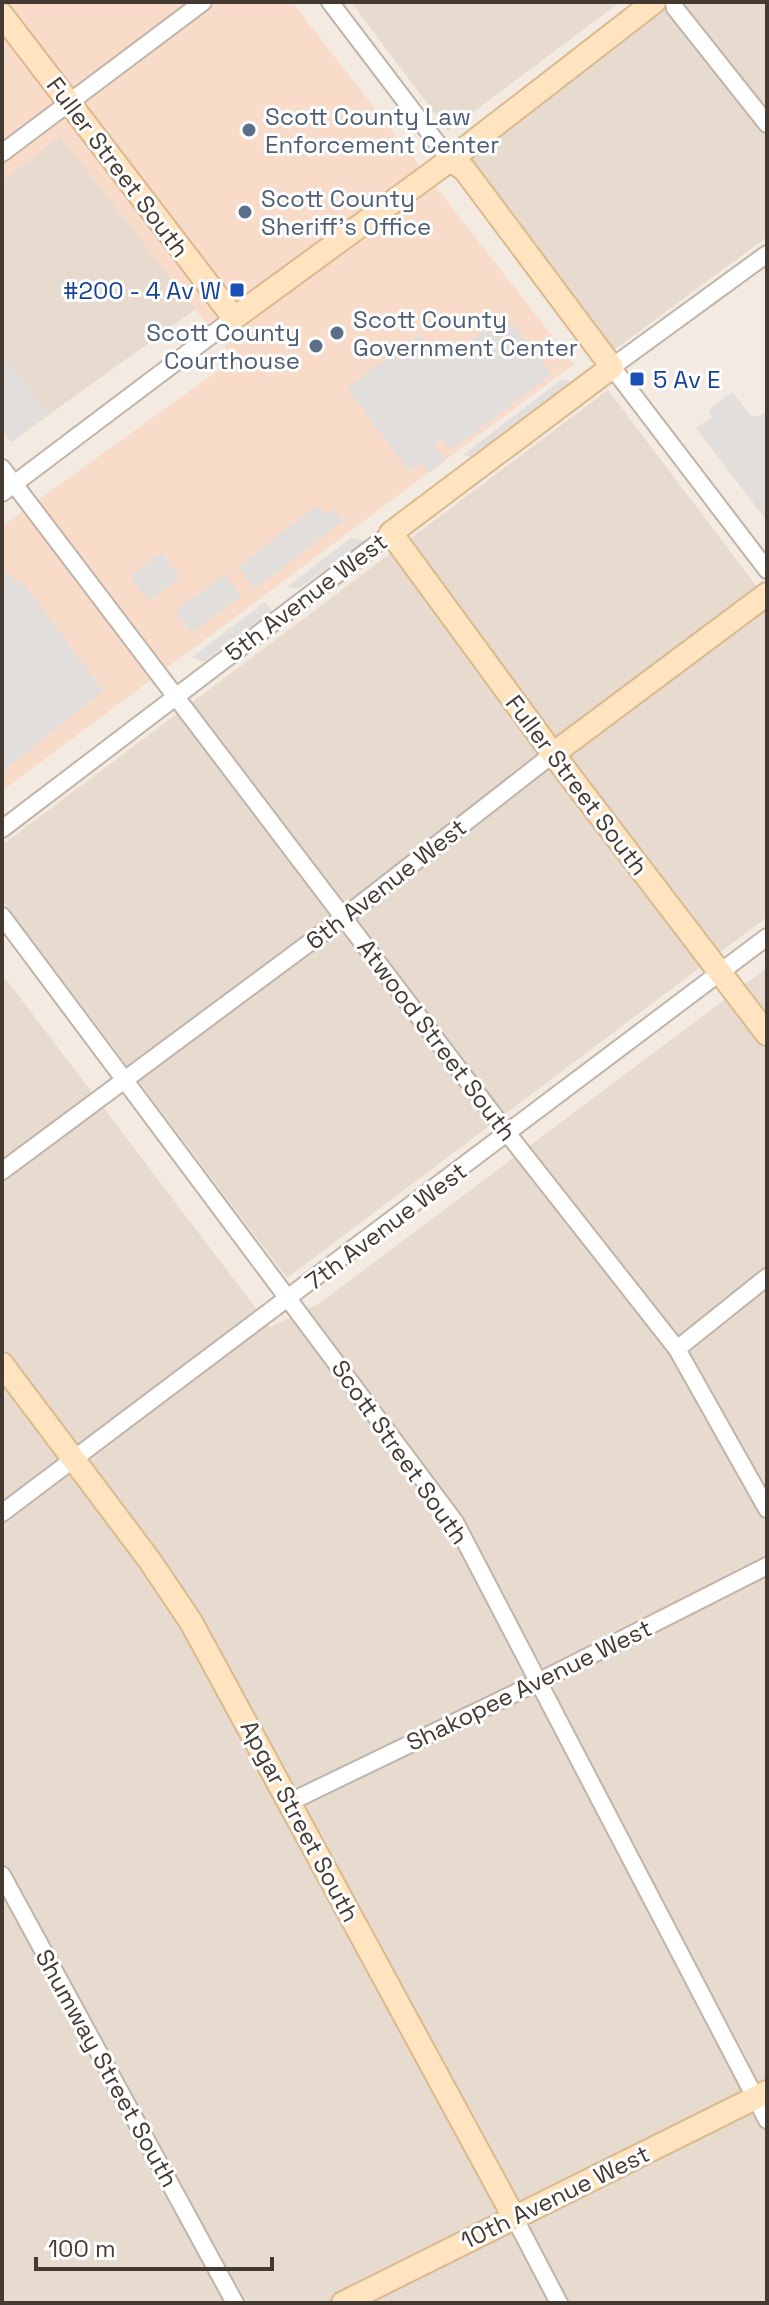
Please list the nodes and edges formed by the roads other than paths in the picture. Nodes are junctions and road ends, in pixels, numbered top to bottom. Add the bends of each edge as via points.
1 (203, 2) edge
2 (330, 2) edge
3 (654, 2) edge
4 (674, 2) edge
5 (2, 15) edge
6 (71, 102) junction
7 (767, 124) edge
8 (2, 153) edge
9 (450, 160) junction
10 (767, 254) edge
11 (234, 318) junction
12 (612, 367) junction
13 (2, 468) edge
14 (8, 488) edge
15 (391, 533) junction
16 (767, 570) edge
17 (767, 594) edge
18 (174, 697) junction
19 (553, 754) junction
20 (2, 829) edge
21 (2, 916) edge
22 (344, 917) junction
23 (767, 937) edge
24 (720, 974) junction
25 (767, 1034) edge
26 (125, 1079) junction
27 (508, 1134) junction
28 (2, 1171) edge
29 (767, 1277) edge
30 (291, 1298) junction
31 (677, 1349) junction
32 (2, 1364) edge
33 (74, 1457) junction
34 (767, 1509) edge
35 (2, 1513) edge
36 (767, 1566) edge
37 (538, 1682) junction
38 (290, 1802) junction
39 (2, 1875) edge
40 (761, 2095) edge
41 (767, 2120) edge
42 (514, 2217) junction
43 (235, 2303) edge
44 (343, 2303) edge
45 (559, 2303) edge

1 - 6 street
2 - 9 street
3 - 9 street
4 - 7 street
5 - 6 street, Fuller Street South
6 - 8 street
6 - 11 street, Fuller Street South
9 - 11 street
9 - 12 street via 464,169
10 - 12 street
11 - 14 street
12 - 15 street, 5th Avenue West
12 - 16 street
13 - 14 street, Atwood Street South
14 - 18 street, Atwood Street South
15 - 18 street, 5th Avenue West
15 - 19 street, Fuller Street South
17 - 19 street, 6th Avenue West
18 - 20 street, 5th Avenue West
18 - 22 street, Atwood Street South
19 - 22 street, 6th Avenue West
19 - 24 street, Fuller Street South
21 - 26 street, Scott Street South
22 - 26 street, 6th Avenue West
22 - 27 street, Atwood Street South
23 - 24 street, 7th Avenue West
24 - 25 street, Fuller Street South
24 - 27 street, 7th Avenue West
26 - 28 street, 6th Avenue West
26 - 30 street, Scott Street South
27 - 30 street, 7th Avenue West
27 - 31 street, Atwood Street South
29 - 31 street
30 - 33 street, 7th Avenue West
30 - 37 street, Scott Street South via 455,1522
31 - 34 street, Atwood Street South
32 - 33 street, Apgar Street South
33 - 35 street, 7th Avenue West
33 - 38 street, Apgar Street South via 191,1622
36 - 37 street, Shakopee Avenue West
37 - 38 street, Shakopee Avenue West
37 - 40 street, Scott Street South
38 - 42 street, Apgar Street South
39 - 43 street, Shumway Street South
40 - 41 street, Scott Street South
40 - 42 street, 10th Avenue West
42 - 44 street, 10th Avenue West
42 - 45 street, Apgar Street South

